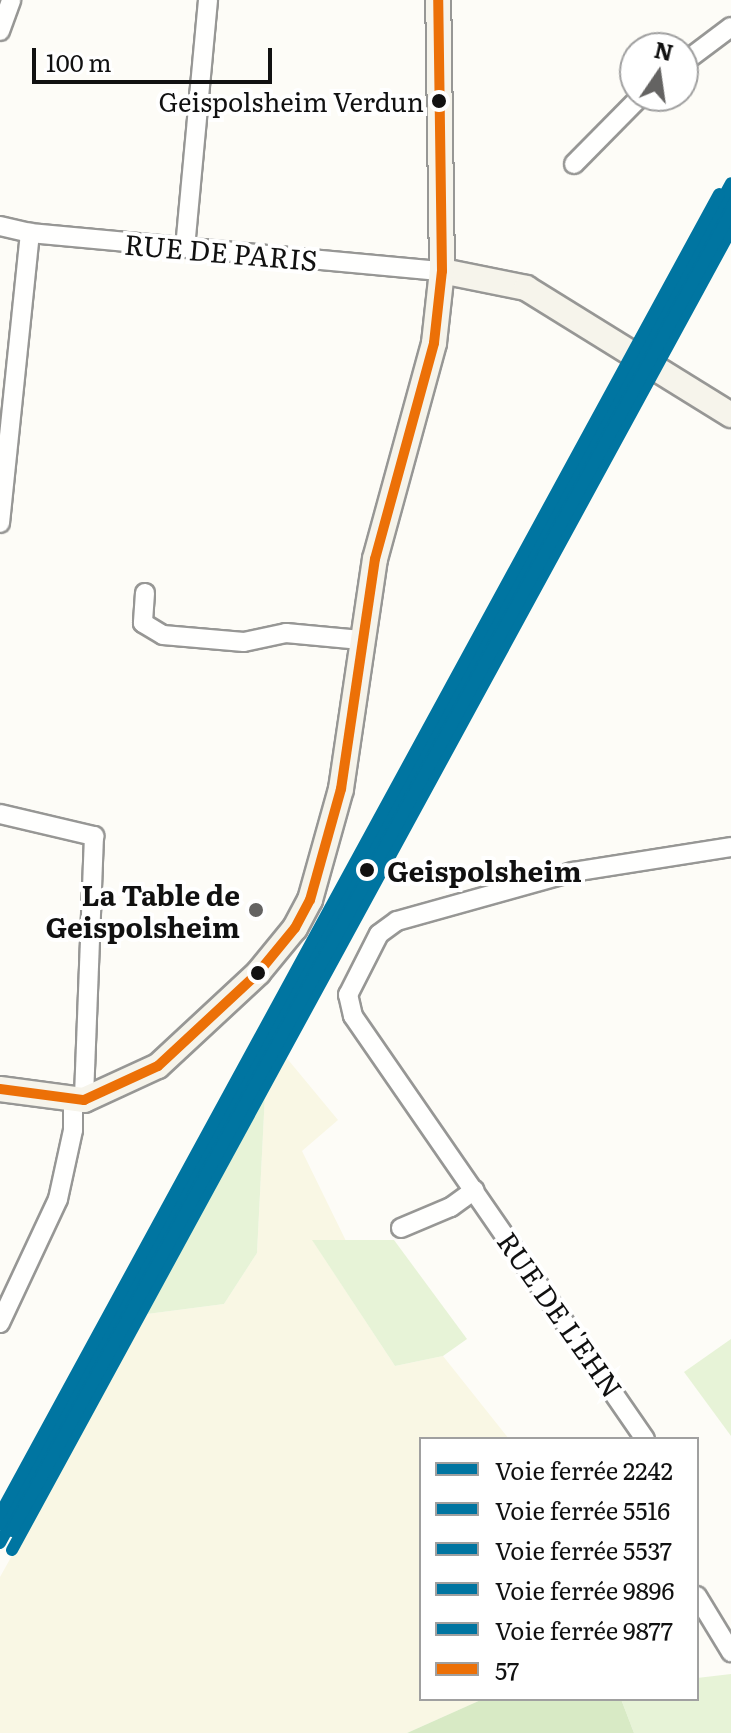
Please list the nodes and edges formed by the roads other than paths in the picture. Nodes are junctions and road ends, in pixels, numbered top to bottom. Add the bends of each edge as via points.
1 (11, 0) edge
2 (208, 0) edge
3 (438, 0) edge
4 (731, 27) edge
5 (0, 31) edge
6 (699, 51) edge
7 (625, 112) edge
8 (574, 164) dead end
9 (0, 226) edge
10 (30, 233) junction
11 (185, 248) junction
12 (442, 271) junction
13 (653, 367) junction
14 (731, 415) edge
15 (731, 433) edge
16 (0, 523) edge
17 (145, 593) dead end
18 (361, 640) junction
19 (0, 814) edge
20 (731, 847) edge
21 (0, 1089) edge
22 (79, 1101) junction
23 (474, 1190) junction
24 (401, 1228) dead end
25 (0, 1323) edge
26 (644, 1437) edge
27 (699, 1599) edge
28 (731, 1652) edge

1 - 5 street
2 - 11 street
3 - 12 main road
4 - 6 street
7 - 8 street
9 - 10 street, RUE DE PARIS
10 - 11 street, RUE DE PARIS
10 - 16 street
11 - 12 street, RUE DE PARIS
12 - 13 main road via 526,288
12 - 18 main road via 431,362 380,535
13 - 14 main road
13 - 15 main road
17 - 18 street via 143,623 163,635 244,642 286,633
18 - 22 main road via 341,789 302,915 228,1006 158,1066
19 - 22 street via 94,836
20 - 23 street, RUE DE L'EHN via 573,872 390,924 351,989 349,1007
21 - 22 main road
22 - 25 street via 58,1199
23 - 24 street via 451,1207
23 - 26 street, RUE DE L'EHN
27 - 28 street

